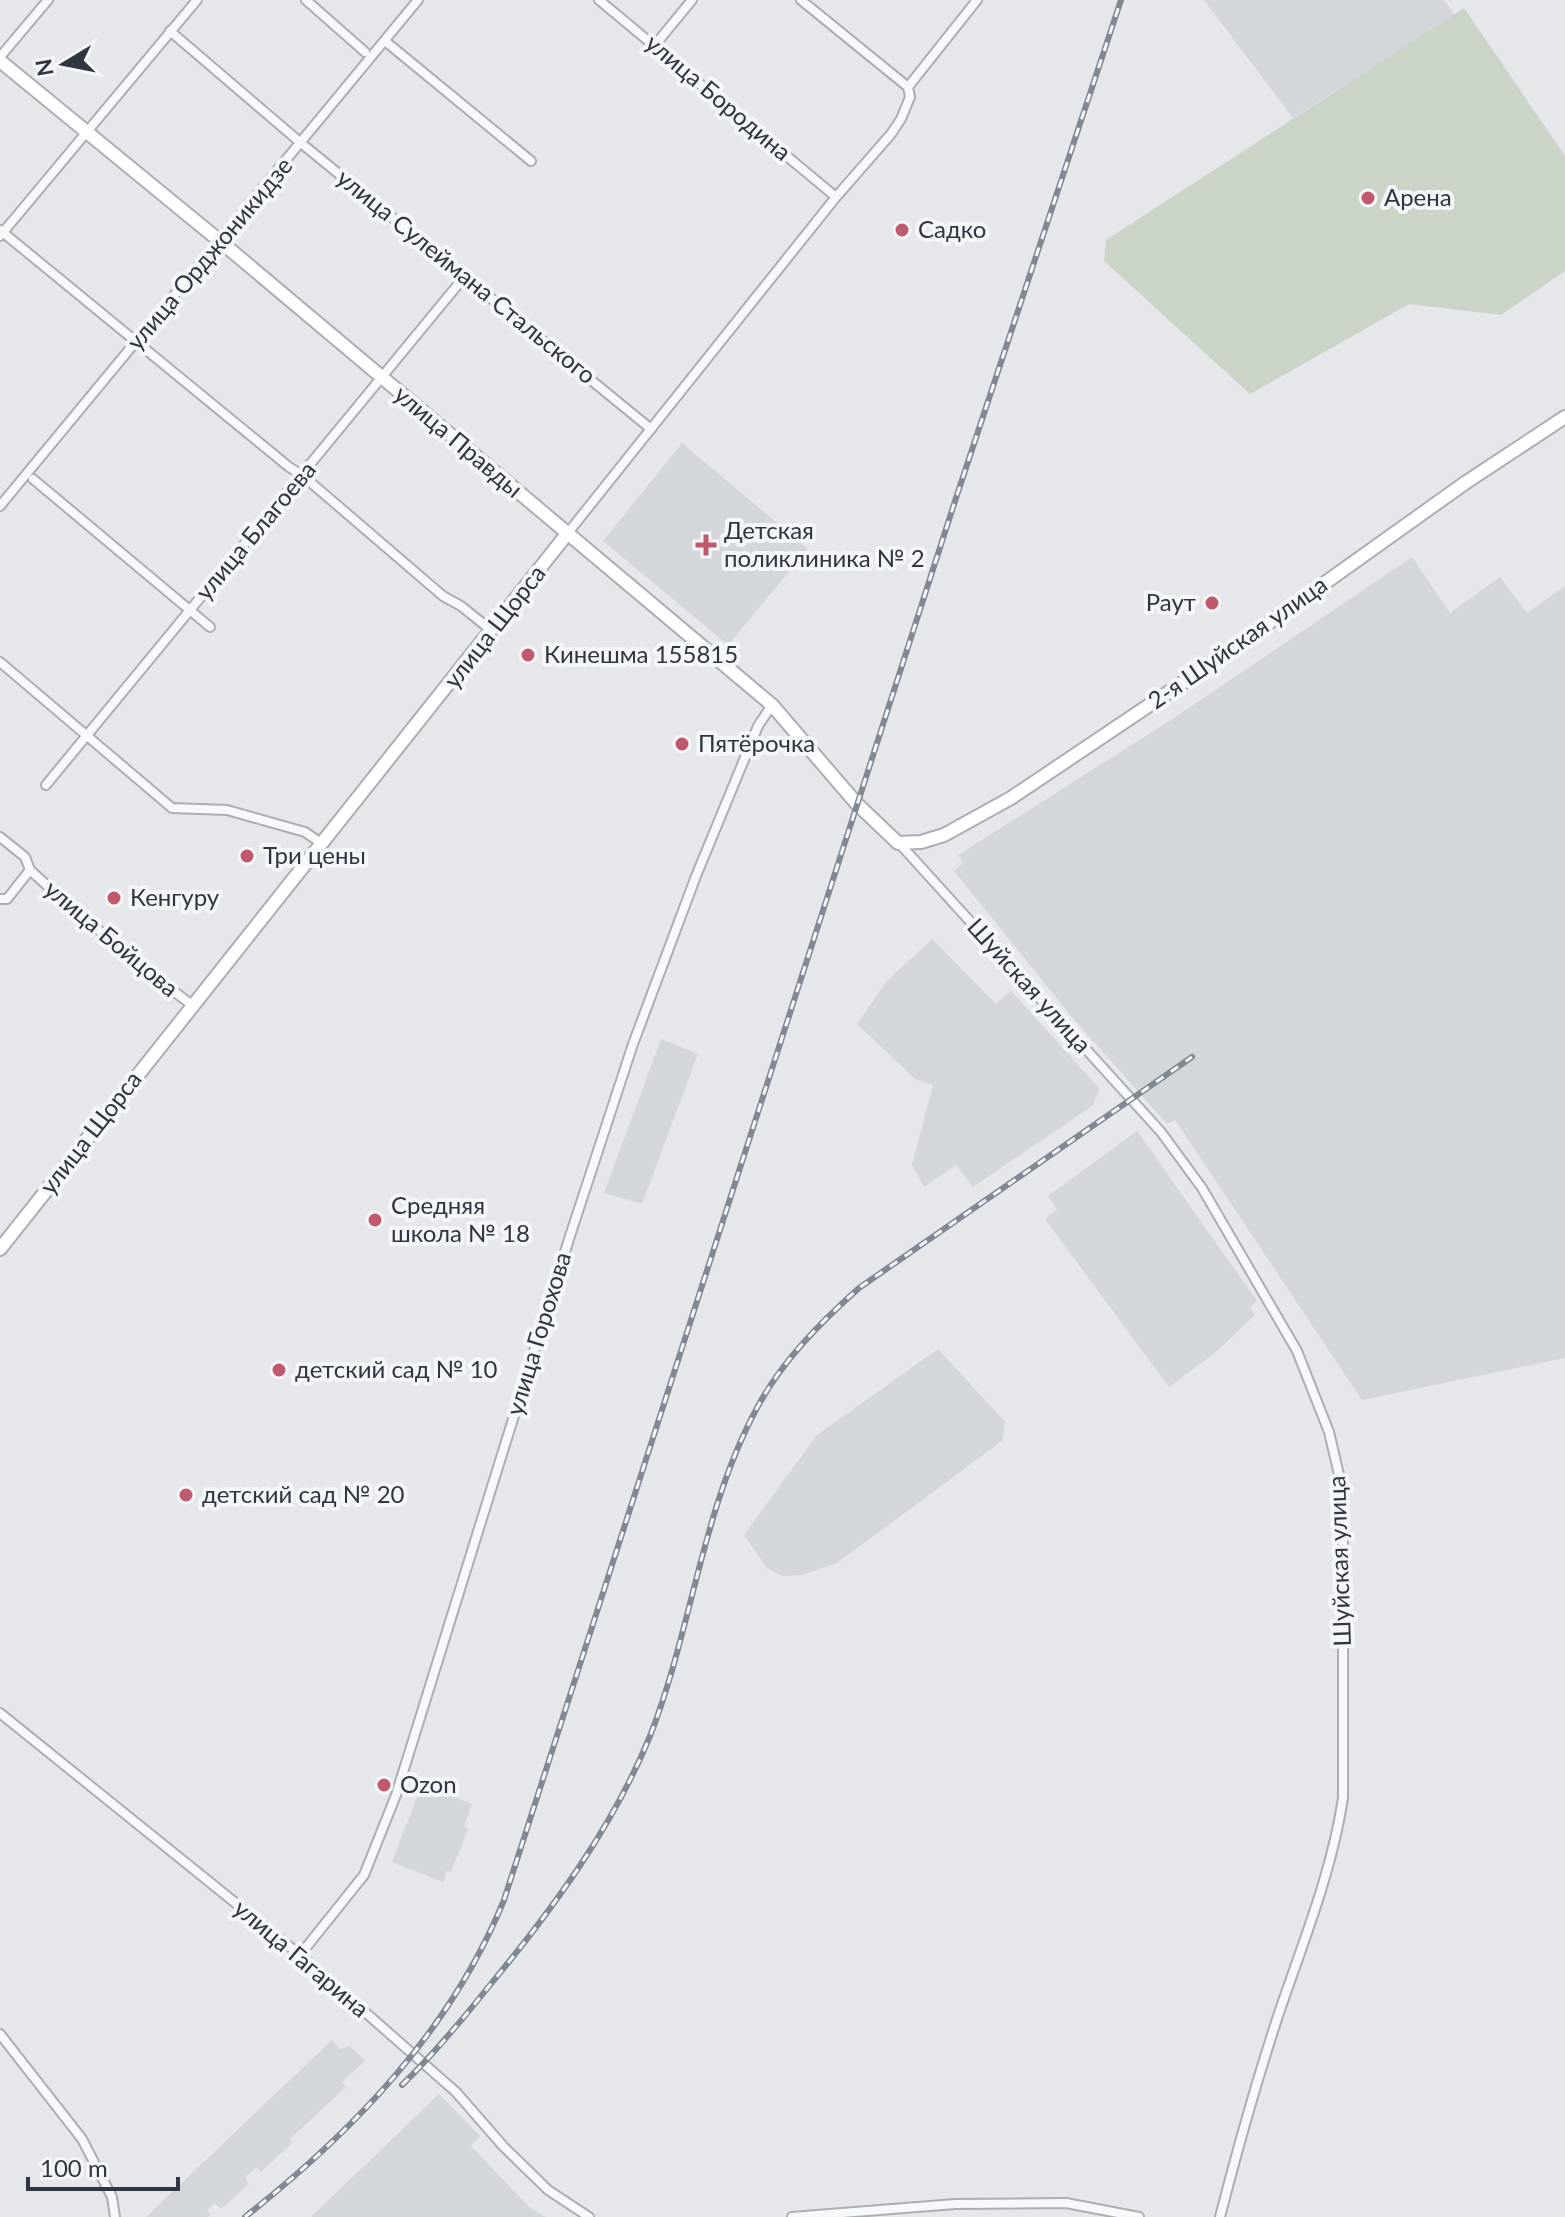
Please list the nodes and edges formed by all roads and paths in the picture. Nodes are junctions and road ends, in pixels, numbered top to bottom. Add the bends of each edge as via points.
1 (48, 0) edge
2 (197, 0) edge
3 (306, 0) edge
4 (418, 0) edge
5 (599, 0) edge
6 (692, 0) edge
7 (801, 0) edge
8 (977, 0) edge
9 (170, 31) junction
10 (385, 41) junction
11 (655, 45) junction
12 (365, 52) dead end
13 (0, 59) edge
14 (908, 87) junction
15 (86, 132) junction
16 (301, 143) junction
17 (531, 161) dead end
18 (836, 197) junction
19 (1, 233) edge
20 (221, 242) junction
21 (465, 276) junction
22 (136, 343) junction
23 (382, 378) junction
24 (1565, 417) edge
25 (651, 429) junction
26 (302, 475) junction
27 (33, 479) dead end
28 (0, 506) edge
29 (567, 534) junction
30 (190, 611) junction
31 (210, 627) dead end
32 (491, 630) junction
33 (0, 662) edge
34 (772, 705) junction
35 (88, 734) junction
36 (46, 785) dead end
37 (0, 837) edge
38 (321, 843) junction
39 (898, 843) junction
40 (30, 870) junction
41 (0, 899) edge
42 (192, 1005) junction
43 (0, 1249) edge
44 (0, 1713) edge
45 (300, 1955) junction
46 (0, 2034) edge
47 (115, 2217) edge
48 (589, 2217) edge
49 (792, 2217) edge
50 (1139, 2217) edge
51 (1220, 2217) edge

1 - 13 street
2 - 9 street
3 - 12 street
4 - 10 street, улица Орджоникидзе
5 - 11 street, улица Бородина
6 - 11 street
7 - 14 street
8 - 14 street, улица Щорса
9 - 15 street
9 - 16 street, улица Сулеймана Стальского
10 - 16 street, улица Орджоникидзе
10 - 17 street
11 - 18 street, улица Бородина
13 - 15 street, улица Правды
14 - 18 street, улица Щорса via 910,97 901,119
15 - 19 street
15 - 20 street, улица Правды
16 - 20 street, улица Орджоникидзе
16 - 21 street, улица Сулеймана Стальского
18 - 25 street, улица Щорса
19 - 22 street
20 - 22 street, улица Орджоникидзе
20 - 23 street, улица Правды
21 - 23 street, улица Благоева
21 - 25 street, улица Сулеймана Стальского
22 - 26 street
22 - 28 street, улица Орджоникидзе
23 - 26 street, улица Благоева
23 - 29 street, улица Правды
24 - 39 street, 2-я Шуйская улица via 1011,798 944,835
25 - 29 street, улица Щорса
26 - 30 street, улица Благоева
26 - 32 street via 443,596
27 - 30 street
29 - 32 street, улица Щорса
29 - 34 street, улица Правды
30 - 31 street
30 - 35 street, улица Благоева
32 - 38 street, улица Щорса
33 - 35 street
34 - 39 street, улица Правды
34 - 45 street, улица Горохова via 724,807 633,1044 396,1795 364,1875
35 - 36 street, улица Благоева
35 - 38 street via 172,808 227,810 305,832
37 - 40 street, улица Бойцова via 25,857
38 - 42 street, улица Щорса
39 - 51 street, Шуйская улица via 1161,1132 1202,1188 1297,1351 1329,1432 1343,1508 1339,1821 1248,2109
40 - 41 street via 7,899
40 - 42 street, улица Бойцова
42 - 43 street, улица Щорса
44 - 45 street, улица Гагарина
45 - 48 street, улица Гагарина via 456,2092 548,2190
46 - 47 street via 82,2139 112,2197
49 - 50 street via 955,2204 1066,2203

